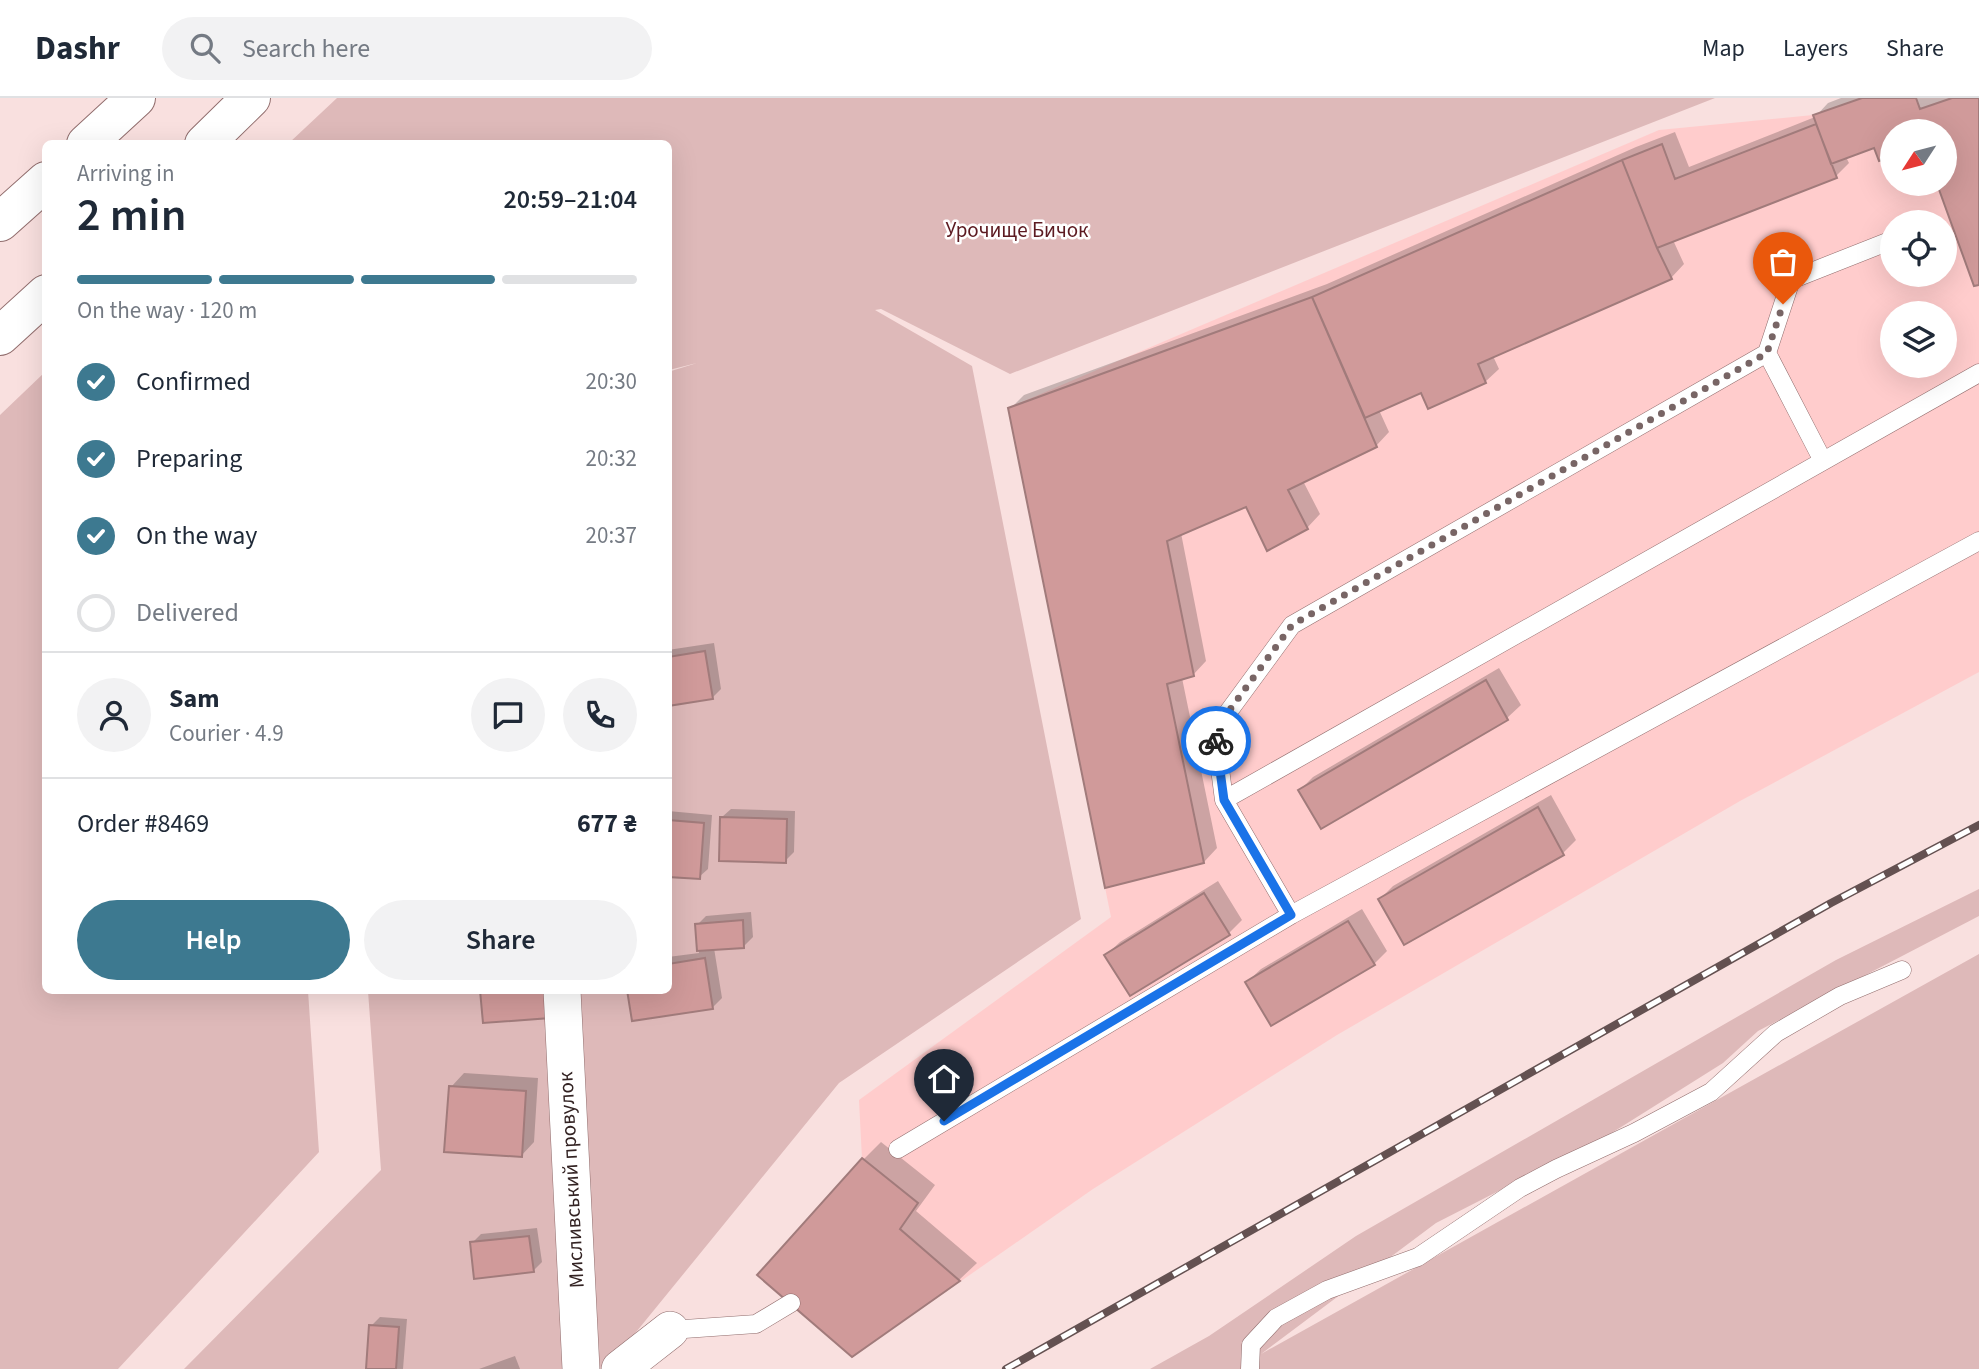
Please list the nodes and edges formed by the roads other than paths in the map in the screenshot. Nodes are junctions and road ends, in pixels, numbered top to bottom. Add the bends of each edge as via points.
1 (136, 98) edge
2 (251, 98) edge
3 (90, 140) edge
4 (208, 140) edge
5 (42, 185) edge
6 (0, 222) edge
7 (1880, 245) edge
8 (42, 298) edge
9 (0, 336) edge
10 (1767, 353) junction
11 (1979, 373) edge
12 (1823, 461) junction
13 (1979, 541) edge
14 (1224, 800) junction
15 (1291, 915) junction
16 (1902, 970) dead end
17 (562, 994) edge
18 (898, 1149) dead end
19 (791, 1303) dead end
20 (670, 1330) joint
21 (581, 1369) edge
22 (620, 1369) edge
23 (1250, 1369) edge

1 - 3 highway
2 - 4 highway
5 - 6 highway
7 - 10 lane via 1791,280
8 - 9 highway
10 - 12 lane
10 - 14 lane via 1292,625 1215,730
11 - 12 lane
12 - 14 lane
13 - 15 lane
14 - 15 lane
15 - 18 lane
16 - 23 lane via 1840,996 1776,1033 1711,1092 1520,1188 1418,1257 1327,1290 1276,1318 1251,1345
17 - 21 street, Мисливський провулок
19 - 20 lane via 756,1324
20 - 22 street

